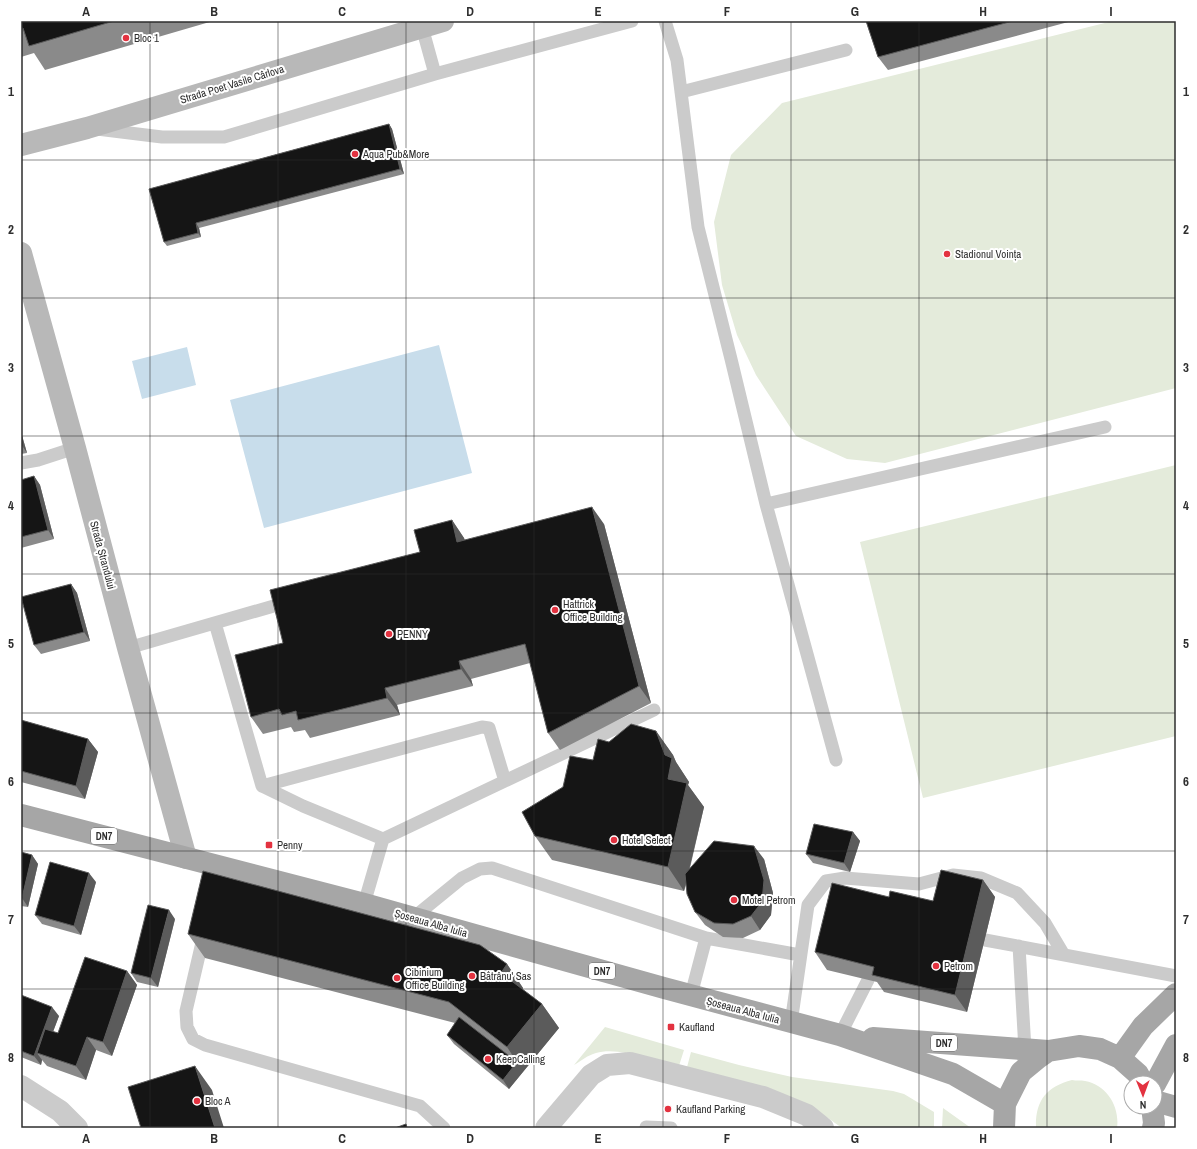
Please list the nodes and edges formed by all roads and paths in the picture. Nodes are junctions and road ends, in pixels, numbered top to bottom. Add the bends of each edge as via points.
1 (443, 21) edge
2 (632, 21) edge
3 (665, 21) edge
4 (421, 24) edge
5 (846, 50) dead end
6 (436, 74) junction
7 (681, 92) junction
8 (87, 128) junction
9 (21, 146) edge
10 (21, 253) edge
11 (1105, 427) dead end
12 (75, 448) junction
13 (21, 463) edge
14 (766, 504) junction
15 (304, 598) edge
16 (215, 623) junction
17 (128, 648) junction
18 (654, 710) dead end
19 (836, 760) dead end
20 (505, 781) junction
21 (262, 786) junction
22 (21, 815) edge
23 (383, 839) junction
24 (186, 858) junction
25 (364, 904) junction
26 (413, 918) junction
27 (207, 922) edge
28 (706, 938) junction
29 (984, 940) dead end
30 (1019, 946) junction
31 (800, 955) junction
32 (1064, 955) junction
33 (1176, 976) edge
34 (868, 980) edge
35 (1176, 994) edge
36 (691, 995) junction
37 (791, 1023) junction
38 (840, 1035) junction
39 (1176, 1045) edge
40 (1025, 1050) junction
41 (1048, 1051) junction
42 (1120, 1058) junction
43 (1139, 1075) edge
44 (1160, 1075) edge
45 (21, 1086) edge
46 (1004, 1104) junction
47 (1163, 1104) edge
48 (1176, 1107) edge
49 (1153, 1115) edge
50 (646, 1127) dead end
51 (76, 1128) edge
52 (444, 1128) edge
53 (546, 1128) edge
54 (671, 1128) edge
55 (823, 1128) edge
56 (1004, 1128) edge
57 (1153, 1128) edge

1 - 4 street, Strada Poet Vasile Cârlova
2 - 6 lane
3 - 7 lane via 676,60
4 - 6 lane
4 - 8 street, Strada Poet Vasile Cârlova
5 - 7 lane
6 - 8 lane via 224,137 162,137
7 - 14 lane via 698,227
8 - 9 street, Strada Poet Vasile Cârlova
10 - 12 street, Strada Ștrandului
11 - 14 lane
12 - 13 lane
12 - 17 street, Strada Ștrandului
14 - 19 lane
15 - 16 lane
16 - 17 lane
16 - 21 lane
17 - 24 street, Strada Ștrandului
18 - 20 lane
20 - 21 lane via 489,728 482,726
20 - 23 lane
21 - 23 lane
22 - 24 main road, Șoseaua Alba Iulia / DN7
23 - 25 lane
24 - 25 main road, Șoseaua Alba Iulia / DN7 via 217,874
25 - 26 main road, Șoseaua Alba Iulia / DN7
26 - 28 lane via 462,878 480,869 492,868
26 - 36 main road, Șoseaua Alba Iulia / DN7
27 - 52 lane via 186,1011 187,1027 193,1039 205,1045 420,1106
28 - 31 lane
28 - 36 lane
29 - 30 lane
30 - 32 lane
30 - 40 lane
31 - 32 lane via 808,905 826,881 845,878 919,884 953,875 981,878 1017,893 1045,923
31 - 37 lane
32 - 33 lane
34 - 38 lane
35 - 42 main road via 1143,1026
36 - 37 main road, Șoseaua Alba Iulia / DN7
37 - 38 main road, Șoseaua Alba Iulia / DN7
38 - 40 main road, Șoseaua Alba Iulia / DN7
38 - 46 main road, Șoseaua Alba Iulia / DN7 via 953,1074
39 - 44 main road
40 - 41 main road, Șoseaua Alba Iulia / DN7
41 - 42 main road, DN7 via 1079,1046 1100,1049
41 - 46 main road, DN7 via 1022,1072
42 - 43 main road, DN7
45 - 51 street via 60,1111
46 - 56 main road, DN7
47 - 48 main road
49 - 57 main road
50 - 54 lane
53 - 55 street via 591,1075 607,1065 630,1063 763,1097 807,1115

